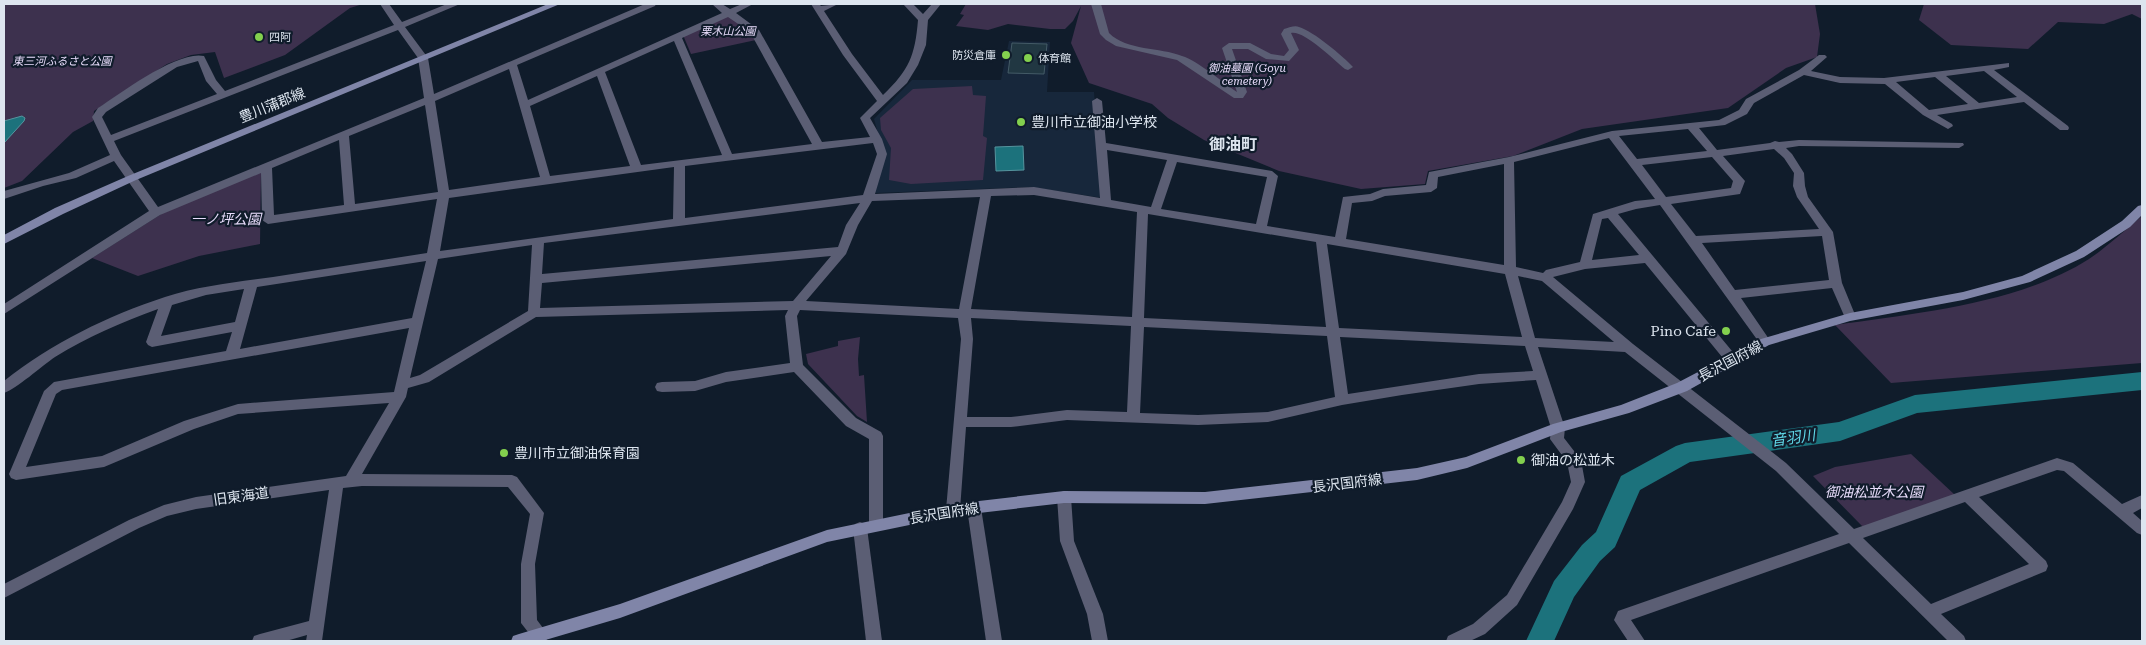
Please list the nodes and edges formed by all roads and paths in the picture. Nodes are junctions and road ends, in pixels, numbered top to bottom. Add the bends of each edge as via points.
1 (384, 4) edge
2 (455, 4) edge
3 (555, 4) edge
4 (652, 4) edge
5 (716, 4) edge
6 (749, 4) edge
7 (834, 4) edge
8 (908, 4) edge
9 (937, 4) edge
10 (1096, 4) edge
11 (817, 7) edge
12 (729, 13) junction
13 (923, 20) junction
14 (399, 25) junction
15 (676, 36) junction
16 (1822, 57) dead end
17 (423, 58) junction
18 (512, 64) junction
19 (2006, 65) dead end
20 (1348, 67) dead end
21 (1986, 68) junction
22 (600, 71) junction
23 (1803, 72) junction
24 (1937, 74) junction
25 (1888, 81) junction
26 (223, 95) junction
27 (430, 99) junction
28 (2026, 99) junction
29 (882, 101) junction
30 (1097, 101) dead end
31 (524, 105) junction
32 (1977, 106) junction
33 (1927, 113) junction
34 (1691, 126) junction
35 (1948, 126) dead end
36 (2064, 128) dead end
37 (344, 134) junction
38 (1612, 134) junction
39 (877, 138) junction
40 (108, 140) junction
41 (1775, 144) junction
42 (1959, 145) dead end
43 (819, 146) junction
44 (1102, 146) junction
45 (1715, 153) junction
46 (116, 156) junction
47 (728, 157) junction
48 (1173, 157) junction
49 (1510, 160) junction
50 (680, 163) junction
51 (1634, 163) junction
52 (266, 166) junction
53 (637, 169) junction
54 (132, 178) junction
55 (546, 180) junction
56 (986, 192) junction
57 (444, 194) junction
58 (4, 195) edge
59 (868, 198) junction
60 (1663, 201) junction
61 (1106, 203) junction
62 (350, 208) junction
63 (2142, 208) edge
64 (1149, 210) junction
65 (156, 212) junction
66 (1612, 214) junction
67 (678, 222) junction
68 (1261, 229) junction
69 (1828, 232) junction
70 (1321, 239) junction
71 (4, 240) edge
72 (538, 240) junction
73 (1693, 240) junction
74 (1340, 242) junction
75 (842, 251) junction
76 (432, 255) junction
77 (1649, 258) junction
78 (1585, 265) junction
79 (1510, 270) junction
80 (1546, 278) junction
81 (535, 279) junction
82 (1836, 283) junction
83 (252, 284) junction
84 (1731, 295) junction
85 (167, 301) junction
86 (796, 306) junction
87 (4, 310) edge
88 (534, 313) junction
89 (964, 313) junction
90 (1850, 317) junction
91 (1136, 321) junction
92 (416, 322) junction
93 (240, 326) junction
94 (1332, 332) junction
95 (1765, 342) junction
96 (1530, 343) junction
97 (1628, 347) junction
98 (232, 354) junction
99 (1732, 360) junction
100 (798, 367) junction
101 (1540, 375) junction
102 (662, 387) dead end
103 (1682, 387) junction
104 (4, 388) edge
105 (400, 391) junction
106 (1342, 400) junction
107 (1132, 417) junction
108 (959, 422) junction
109 (1558, 428) junction
110 (10, 475) edge
111 (344, 482) junction
112 (1967, 496) junction
113 (1064, 497) junction
114 (2142, 501) edge
115 (974, 508) junction
116 (953, 510) junction
117 (2122, 512) junction
118 (876, 525) junction
119 (860, 528) junction
120 (2142, 529) edge
121 (1853, 537) junction
122 (4, 591) edge
123 (1930, 612) junction
124 (315, 634) edge
125 (540, 636) junction
126 (260, 641) edge
127 (519, 641) edge
128 (874, 641) edge
129 (994, 641) edge
130 (1100, 641) edge
131 (1454, 641) edge
132 (1637, 641) edge
133 (1958, 641) edge

1 - 14 street
2 - 14 street
3 - 17 main road, 豊川蒲郡線
4 - 18 street
5 - 12 street
6 - 12 street
7 - 11 street
8 - 13 street
9 - 13 street
10 - 20 street via 1109,38 1118,44 1180,58 1234,96 1242,92 1227,48 1250,46 1269,57 1286,58 1294,50 1286,34 1292,28 1312,37
11 - 29 street
12 - 15 street
12 - 43 street via 754,30
13 - 29 street via 921,45 913,64 903,81
14 - 17 street
14 - 26 street
15 - 22 street
15 - 47 street
16 - 23 street
17 - 27 street
17 - 54 main road, 豊川蒲郡線
18 - 27 street
18 - 31 street
19 - 21 street
21 - 24 street
21 - 28 street
22 - 31 street
22 - 53 street
23 - 25 street via 1840,80
23 - 34 street via 1750,101 1743,112 1721,123
24 - 25 street
24 - 32 street
25 - 33 street
26 - 40 street
26 - 40 street via 211,81 201,58 174,65 102,110 97,117
27 - 37 street
27 - 57 street
28 - 32 street
28 - 36 street
29 - 39 street via 865,118
30 - 44 street
31 - 55 street
32 - 33 street
33 - 35 street
34 - 38 street
34 - 45 street
37 - 52 street
37 - 62 street
38 - 49 street
38 - 51 street
39 - 43 street
39 - 59 street via 882,154
40 - 46 street
41 - 42 street
41 - 45 street
41 - 69 street via 1799,173 1798,186 1803,197
43 - 47 street
44 - 48 street
44 - 61 street
45 - 51 street
45 - 60 street via 1739,181 1736,191
46 - 54 street
46 - 58 street via 72,176
47 - 50 street
48 - 64 street
48 - 68 street via 1273,176
49 - 74 street via 1433,174 1431,188 1347,200
49 - 79 street
50 - 53 street
50 - 67 street
51 - 60 street
52 - 62 street via 268,220
52 - 65 street
53 - 55 street
54 - 65 street
54 - 71 main road, 豊川蒲郡線
55 - 57 street
56 - 59 street
56 - 61 street via 1034,191
56 - 89 street
57 - 62 street
57 - 76 street
59 - 67 street
59 - 75 street
60 - 66 street via 1635,205
60 - 73 street
61 - 64 street
63 - 90 main road, 長沢国府線 via 2126,224 2080,254 2026,279 1963,296
64 - 68 street
64 - 91 street
65 - 87 street
66 - 77 street
66 - 78 street via 1597,217
67 - 72 street
68 - 70 street
69 - 73 street
69 - 82 street
70 - 74 street
70 - 94 street
72 - 76 street
72 - 81 street
73 - 84 street
74 - 79 street
75 - 81 street
75 - 86 street
76 - 83 street
76 - 92 street
77 - 78 street
77 - 99 street
78 - 80 street via 1550,273
79 - 80 street
79 - 96 street
80 - 97 street
81 - 88 street
82 - 84 street
82 - 90 street
83 - 85 street
83 - 93 street
84 - 95 street
85 - 93 street via 152,342
85 - 104 street via 60,348
86 - 88 street
86 - 89 street
86 - 100 street via 791,316
88 - 105 street
89 - 91 street
89 - 108 street via 967,339
90 - 95 main road, 長沢国府線
91 - 94 street
91 - 107 street
92 - 98 street
92 - 105 street
93 - 98 street
94 - 96 street
94 - 106 street
95 - 99 main road, 長沢国府線
96 - 97 street
96 - 101 street
97 - 103 street
98 - 110 street via 59,386 51,391
99 - 103 main road, 長沢国府線
100 - 102 street via 726,377 696,386
100 - 118 street via 851,422 876,436
101 - 106 street via 1479,380
101 - 109 street
103 - 109 main road, 長沢国府線 via 1624,409
103 - 121 street via 1781,467
105 - 110 street via 372,400 238,409 189,425 104,461
105 - 111 street
106 - 107 street via 1268,417 1198,420
107 - 108 street via 1067,414 1011,422
108 - 116 street
109 - 113 main road, 長沢国府線 via 1467,462 1417,474 1205,498
109 - 131 street via 1558,439 1574,460 1578,482 1568,505 1512,600 1479,629
111 - 122 street, 旧東海道 via 196,503 164,511
111 - 124 street
111 - 125 street, 旧東海道 via 512,481 537,513 528,564 529,624
112 - 117 street via 2057,464 2068,467
112 - 121 street
112 - 123 street via 2041,566
113 - 115 main road, 長沢国府線
113 - 130 street via 1067,541 1095,614
114 - 117 street
115 - 116 main road, 長沢国府線
115 - 129 street
116 - 118 main road, 長沢国府線
117 - 120 street
118 - 119 main road, 長沢国府線
119 - 125 main road, 長沢国府線 via 827,536 620,611
119 - 128 street
121 - 123 street
121 - 132 street via 1623,616 1622,620
123 - 133 street
124 - 126 street
125 - 127 main road, 長沢国府線

